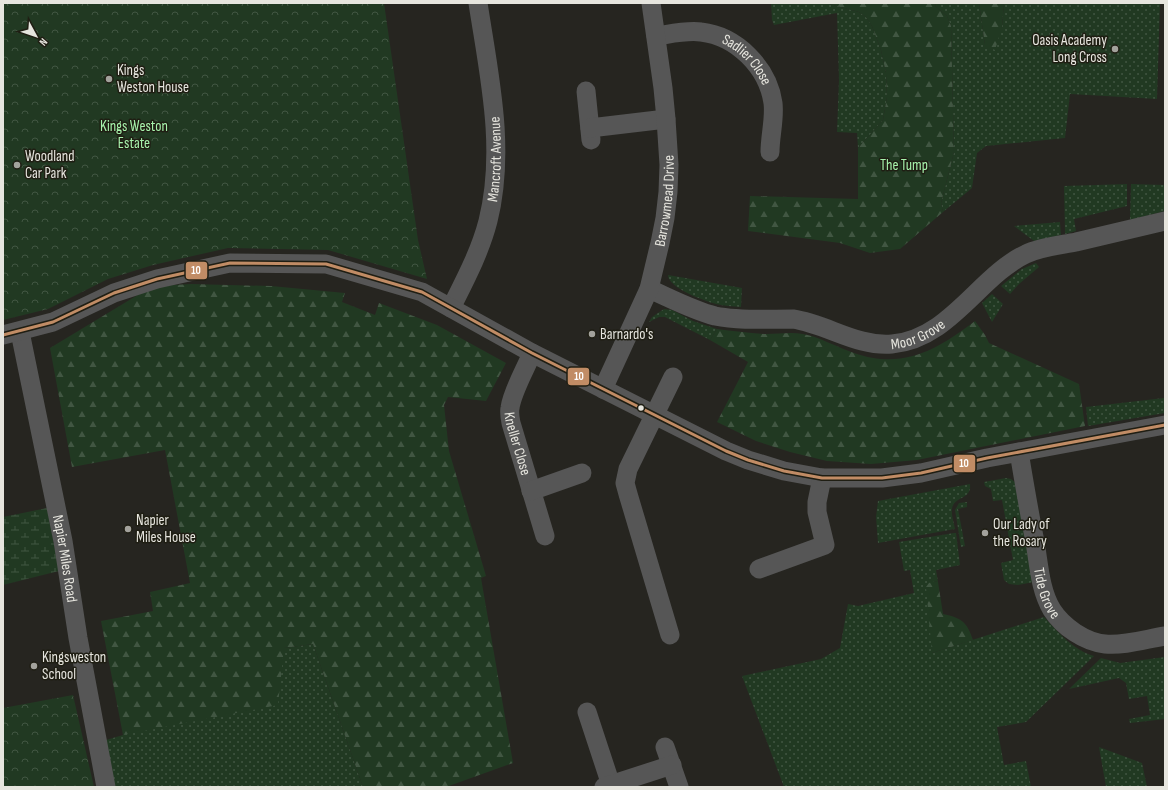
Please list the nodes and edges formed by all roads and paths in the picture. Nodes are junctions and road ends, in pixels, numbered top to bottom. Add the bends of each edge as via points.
1 (478, 3) edge
2 (651, 3) edge
3 (656, 36) junction
4 (586, 91) dead end
5 (666, 119) junction
6 (770, 152) dead end
7 (1165, 221) edge
8 (649, 289) junction
9 (451, 308) junction
10 (12, 333) edge
11 (532, 353) junction
12 (673, 377) dead end
13 (603, 389) junction
14 (654, 415) junction
15 (1164, 428) edge
16 (1019, 452) junction
17 (582, 473) dead end
18 (822, 478) junction
19 (531, 491) junction
20 (545, 536) dead end
21 (759, 569) dead end
22 (663, 625) dead end
23 (1165, 636) edge
24 (587, 712) dead end
25 (664, 747) dead end
26 (672, 765) junction
27 (607, 786) edge
28 (106, 787) edge
29 (679, 787) edge

1 - 9 street, Mancroft Avenue via 494,110 496,164 488,221 468,275
2 - 3 street, Barrowmead Drive
3 - 5 street, Barrowmead Drive
3 - 6 street, Sadlier Close via 702,32 727,40 748,55 761,71 771,94 773,114
4 - 5 street via 590,134
5 - 8 street, Barrowmead Drive via 668,192
7 - 8 street, Moor Grove via 1026,254 999,272 935,328 893,344 866,343 802,320 715,316
8 - 13 street, Barrowmead Drive
9 - 10 street via 422,292 326,264 230,263 157,279 114,293 53,322
9 - 11 street
10 - 28 street, Napier Miles Road via 63,541
11 - 13 street
11 - 19 street, Kneller Close via 515,391 509,413
12 - 14 street
13 - 14 street
14 - 18 street via 748,460 784,471
14 - 22 street via 632,457 625,483
15 - 16 street
16 - 18 street via 921,473 882,478
16 - 23 street, Tide Grove via 1041,581 1056,616 1079,635 1104,644 1121,644
17 - 19 street, Kneller Close
18 - 21 street via 817,502 825,545
19 - 20 street, Kneller Close
24 - 27 street
25 - 26 street
26 - 27 street
26 - 29 street

